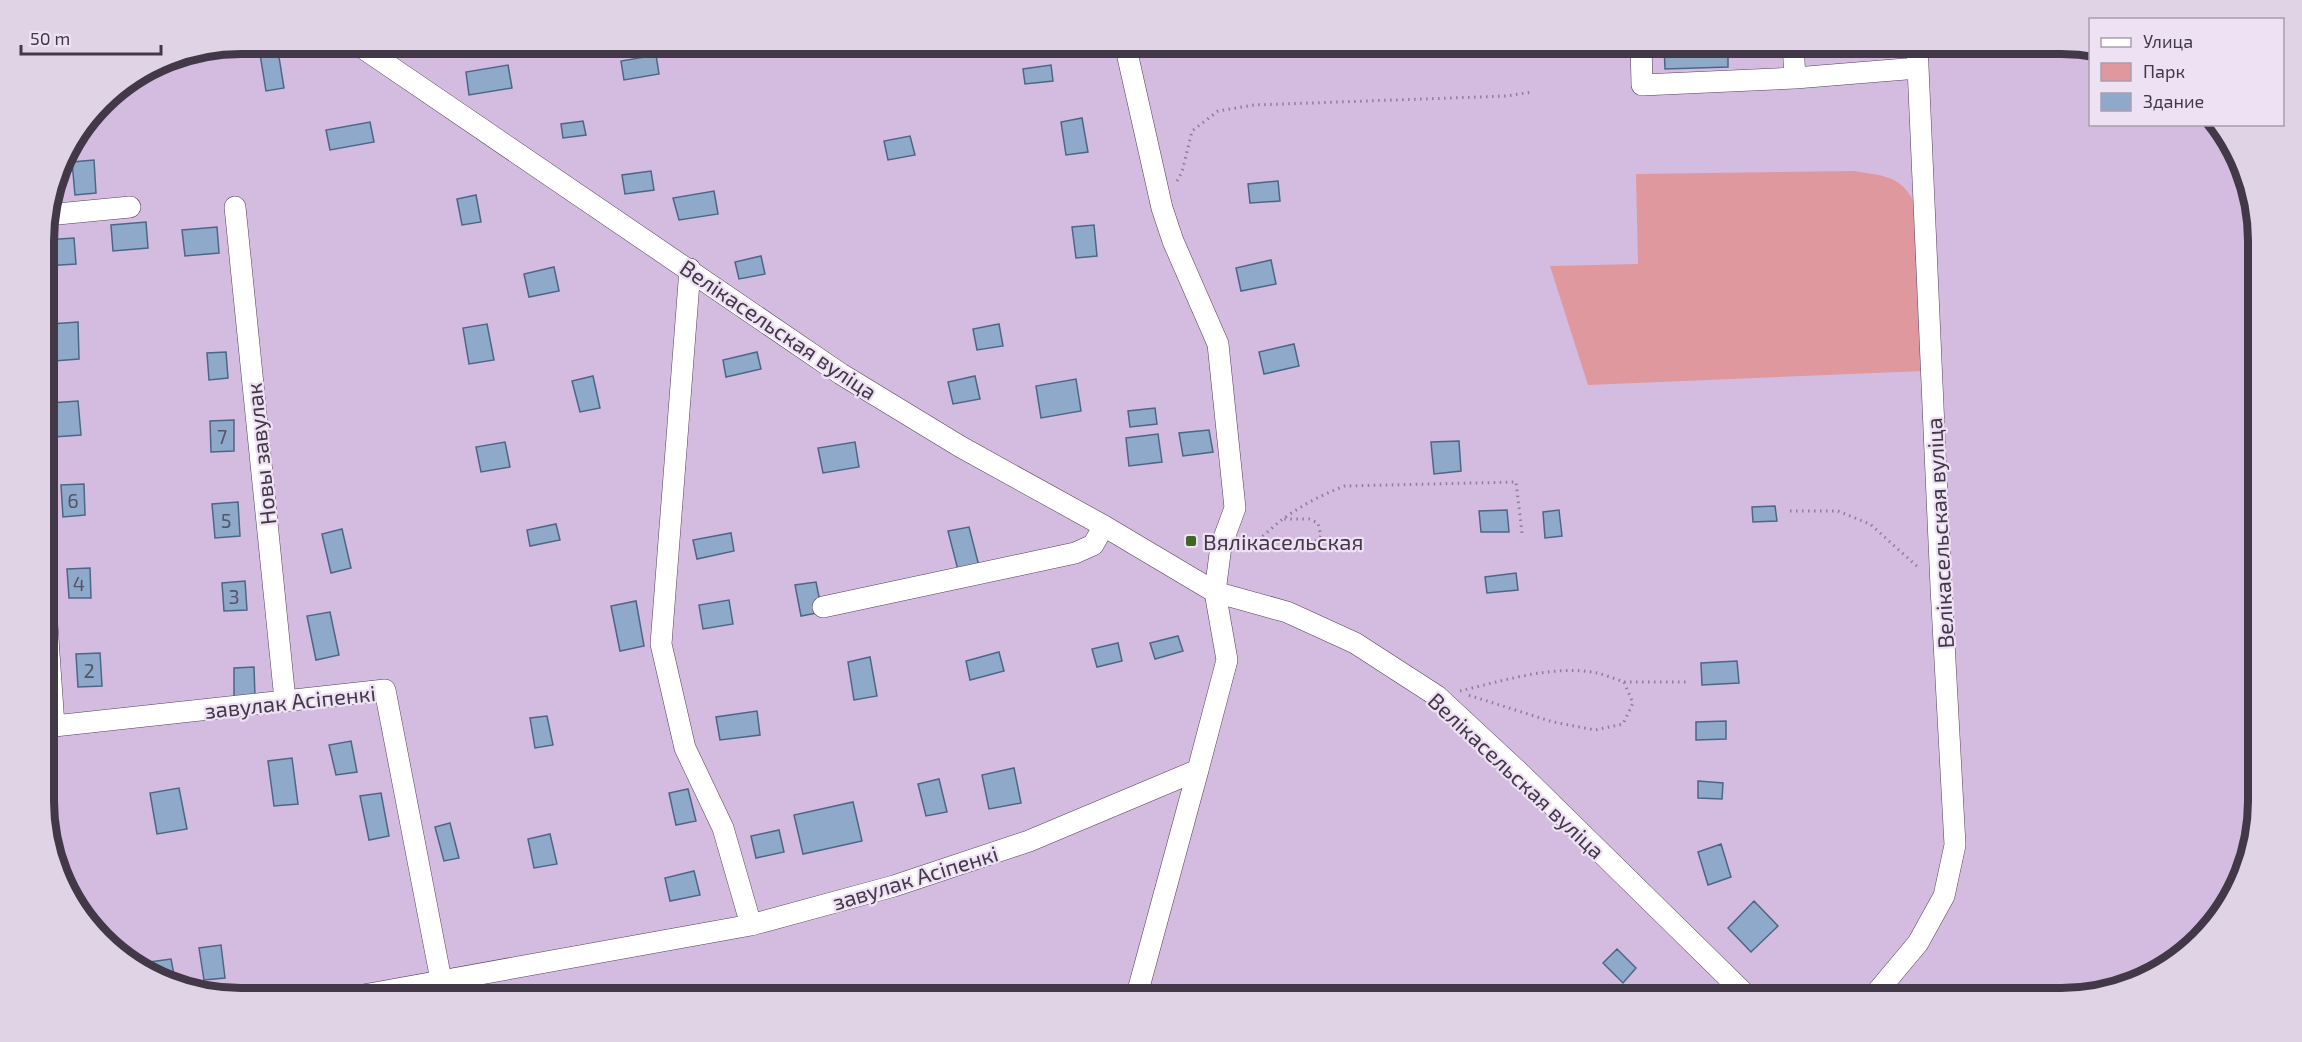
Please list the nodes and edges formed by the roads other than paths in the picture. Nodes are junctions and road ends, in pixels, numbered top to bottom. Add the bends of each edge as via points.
1 (372, 54) edge
2 (1127, 54) edge
3 (1641, 54) edge
4 (1793, 54) edge
5 (1917, 54) edge
6 (1918, 68) junction
7 (1794, 78) junction
8 (130, 207) dead end
9 (235, 207) dead end
10 (56, 214) edge
11 (690, 269) junction
12 (1104, 526) junction
13 (1215, 592) junction
14 (823, 607) dead end
15 (285, 700) junction
16 (54, 726) edge
17 (1198, 770) junction
18 (751, 925) junction
19 (441, 980) junction
20 (401, 988) edge
21 (1139, 988) edge
22 (1739, 988) edge
23 (1880, 988) edge

1 - 11 street, Велікасельская вуліца
2 - 13 street via 1162,208 1218,344 1235,508 1221,546
3 - 7 street via 1642,86
4 - 7 street
5 - 6 street, Велікасельская вуліца
6 - 7 street
6 - 23 street, Велікасельская вуліца via 1955,845 1944,896 1918,943
8 - 10 street
9 - 15 street, Новы завулак
11 - 12 street, Велікасельская вуліца via 851,380 961,447
11 - 18 street via 661,644 686,748 723,828
12 - 13 street, Велікасельская вуліца
12 - 14 street via 1093,545 1075,553
13 - 17 street via 1227,660
13 - 22 street, Велікасельская вуліца via 1287,612 1355,643 1437,696
15 - 16 street, завулак Асіпенкі
15 - 19 street, завулак Асіпенкі via 385,690
17 - 18 street, завулак Асіпенкі via 1029,841 894,886
17 - 21 street
18 - 19 street, завулак Асіпенкі
19 - 20 street, завулак Асіпенкі

